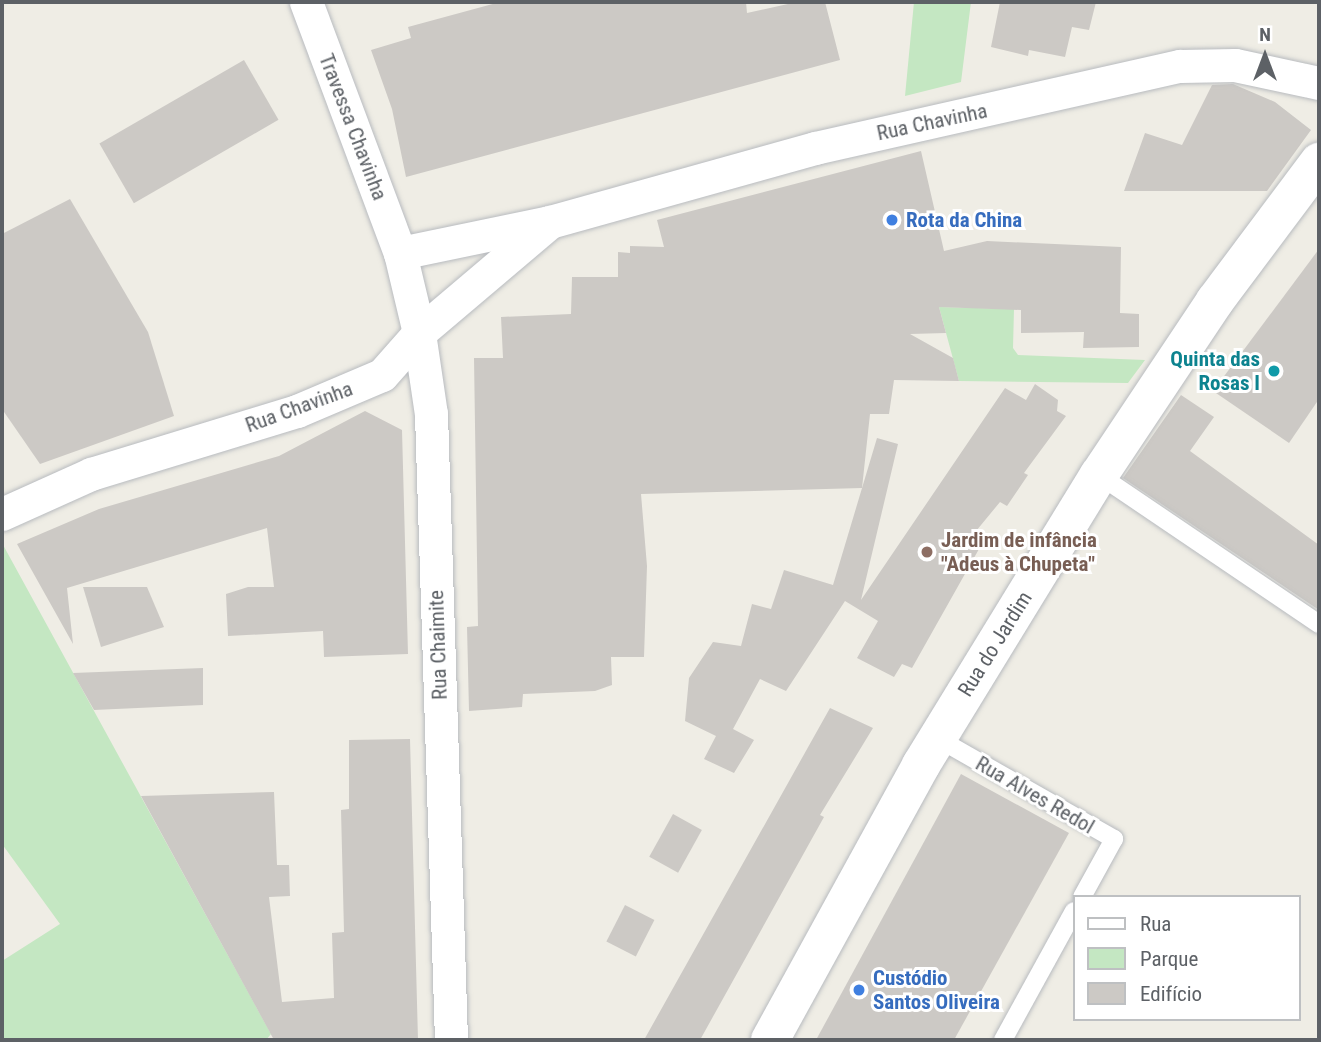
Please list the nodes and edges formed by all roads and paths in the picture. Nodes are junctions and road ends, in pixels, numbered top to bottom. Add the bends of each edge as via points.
1 (306, 2) edge
2 (1319, 83) edge
3 (1319, 162) edge
4 (550, 222) junction
5 (400, 253) junction
6 (419, 333) junction
7 (1099, 475) junction
8 (2, 514) edge
9 (1319, 625) edge
10 (937, 738) junction
11 (1083, 895) edge
12 (1072, 915) edge
13 (451, 1040) edge
14 (771, 1040) edge
15 (1003, 1040) edge

1 - 5 street, Travessa Chavinha
2 - 4 street, Rua Chavinha via 1235,65 1180,66 815,148
3 - 7 main road, Rua do Jardim via 1214,301
4 - 5 street, Rua Chavinha
4 - 6 street, Rua Chavinha
5 - 6 street, Rua Chaimite
6 - 8 street, Rua Chavinha via 382,375 297,411 91,474
6 - 13 street, Rua Chaimite via 431,414
7 - 9 lane
7 - 10 main road, Rua do Jardim
10 - 11 lane, Rua Alves Redol via 1114,839
10 - 14 main road, Rua do Jardim
12 - 15 lane

